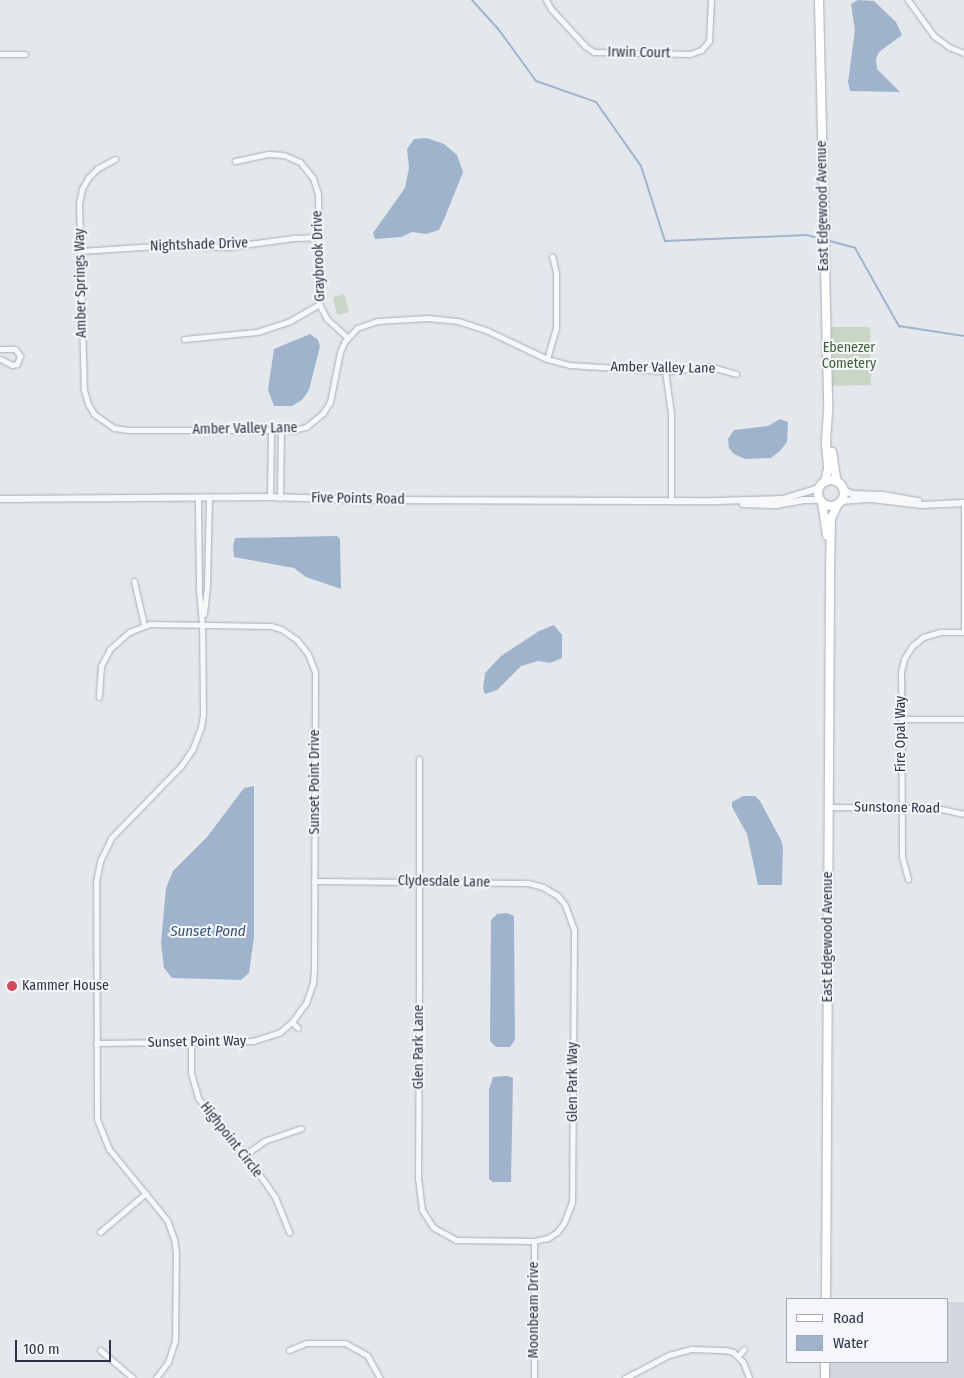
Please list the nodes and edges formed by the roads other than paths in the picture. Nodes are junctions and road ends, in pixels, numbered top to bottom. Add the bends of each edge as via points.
1 (546, 0) edge
2 (711, 0) edge
3 (819, 0) edge
4 (908, 0) edge
5 (964, 53) edge
6 (0, 54) edge
7 (25, 54) dead end
8 (115, 159) dead end
9 (235, 161) dead end
10 (318, 237) junction
11 (80, 251) junction
12 (552, 256) dead end
13 (319, 304) junction
14 (347, 337) junction
15 (184, 339) dead end
16 (0, 349) edge
17 (0, 359) edge
18 (547, 359) junction
19 (664, 371) junction
20 (736, 374) dead end
21 (828, 412) junction
22 (98, 419) joint
23 (271, 430) junction
24 (281, 430) junction
25 (822, 485) junction
26 (840, 486) junction
27 (198, 498) junction
28 (209, 498) junction
29 (270, 498) junction
30 (280, 498) junction
31 (0, 499) edge
32 (671, 501) junction
33 (717, 501) junction
34 (821, 502) junction
35 (839, 502) junction
36 (964, 503) edge
37 (830, 576) junction
38 (134, 581) dead end
39 (202, 624) junction
40 (144, 625) junction
41 (964, 632) edge
42 (99, 697) dead end
43 (902, 719) junction
44 (964, 719) edge
45 (419, 759) dead end
46 (829, 807) junction
47 (901, 808) junction
48 (964, 814) edge
49 (908, 879) dead end
50 (314, 880) junction
51 (419, 882) junction
52 (565, 905) joint
53 (292, 1022) junction
54 (298, 1028) dead end
55 (96, 1043) junction
56 (191, 1043) junction
57 (301, 1128) dead end
58 (245, 1155) junction
59 (146, 1193) junction
60 (100, 1232) dead end
61 (289, 1232) dead end
62 (534, 1241) junction
63 (826, 1298) edge
64 (744, 1349) dead end
65 (100, 1350) dead end
66 (288, 1350) dead end
67 (373, 1350) dead end
68 (367, 1355) junction
69 (738, 1356) junction
70 (825, 1363) edge
71 (133, 1378) edge
72 (156, 1378) edge
73 (380, 1378) edge
74 (534, 1378) edge
75 (625, 1378) edge
76 (749, 1378) edge
77 (825, 1378) edge

1 - 2 street, Irwin Court via 585,46 594,52 690,54 701,50 708,41
3 - 21 main road, East Edgewood Avenue
4 - 5 street via 934,36
6 - 7 street
8 - 11 street, Amber Springs Way via 93,172 82,189 79,204
9 - 10 street, Graybrook Drive via 278,154 306,167 318,190
10 - 11 street, Nightshade Drive via 227,247 172,245
10 - 13 street, Graybrook Drive
11 - 22 street, Amber Springs Way via 84,390
12 - 18 street via 556,272 556,328
13 - 14 street, Graybrook Drive via 327,320
13 - 15 street via 290,321 264,330
14 - 18 street, Amber Valley Lane via 357,328 374,322 443,319 478,327
14 - 24 street, Amber Valley Lane via 325,411 306,427
16 - 17 street via 15,349 20,356 17,364 12,366
18 - 19 street, Amber Valley Lane via 577,366
19 - 20 street, Amber Valley Lane via 712,367
19 - 32 street via 671,412
21 - 25 main road, East Edgewood Avenue via 828,473
21 - 26 main road, East Edgewood Avenue
22 - 23 street, Amber Valley Lane via 125,430
23 - 24 street, Amber Valley Lane
23 - 29 street
24 - 30 street
25 - 26 main road
25 - 33 street via 783,499
25 - 34 main road, East Edgewood Avenue
26 - 35 main road, East Edgewood Avenue
26 - 36 street via 855,494
27 - 28 street, Five Points Road
27 - 31 street, Five Points Road
27 - 39 street
28 - 29 street, Five Points Road
28 - 39 street via 207,586
29 - 30 street, Five Points Road
30 - 32 street, Five Points Road
32 - 33 street, Five Points Road
33 - 34 street via 762,505
34 - 35 main road via 830,506
34 - 37 main road, East Edgewood Avenue
35 - 36 street via 872,499 922,505
35 - 37 main road, East Edgewood Avenue via 831,518
36 - 41 street
37 - 46 main road, East Edgewood Avenue
38 - 40 street
39 - 40 street, Sunset Point Drive
39 - 50 street, Sunset Point Drive via 271,626 289,634 308,654 316,680
39 - 55 street via 203,714 194,748 181,766 111,838 100,862 96,882
40 - 42 street via 121,636 107,653 99,676
41 - 43 street, Fire Opal Way via 931,634 912,646 901,672
43 - 44 street
43 - 47 street, Fire Opal Way
45 - 51 street, Glen Park Lane
46 - 47 street, Sunstone Road
46 - 63 main road, East Edgewood Avenue
47 - 48 street, Sunstone Road via 936,808
47 - 49 street, Fire Opal Way via 902,856
50 - 51 street, Clydesdale Lane
50 - 53 street, Sunset Point Drive via 313,983 306,1003
51 - 52 street, Clydesdale Lane via 528,883 543,887 558,896
51 - 62 street, Glen Park Lane via 418,1179 422,1210 433,1227 456,1240
52 - 62 street, Glen Park Way via 574,930 572,1202 564,1224 548,1238
53 - 54 street
53 - 56 street, Sunset Point Way via 271,1036 253,1042
55 - 56 street, Sunset Point Way
55 - 59 street via 96,1106 100,1130 109,1149
56 - 58 street, Highpoint Circle via 191,1073 198,1098
57 - 58 street via 264,1141
58 - 61 street, Highpoint Circle via 275,1197
59 - 60 street
59 - 72 street via 167,1220 176,1252 175,1341 168,1362
62 - 74 street, Moonbeam Drive
64 - 69 street
65 - 71 street
66 - 68 street via 306,1343 337,1342 354,1346
67 - 68 street
68 - 73 street
69 - 75 street via 725,1350 680,1351
69 - 76 street
70 - 77 main road

